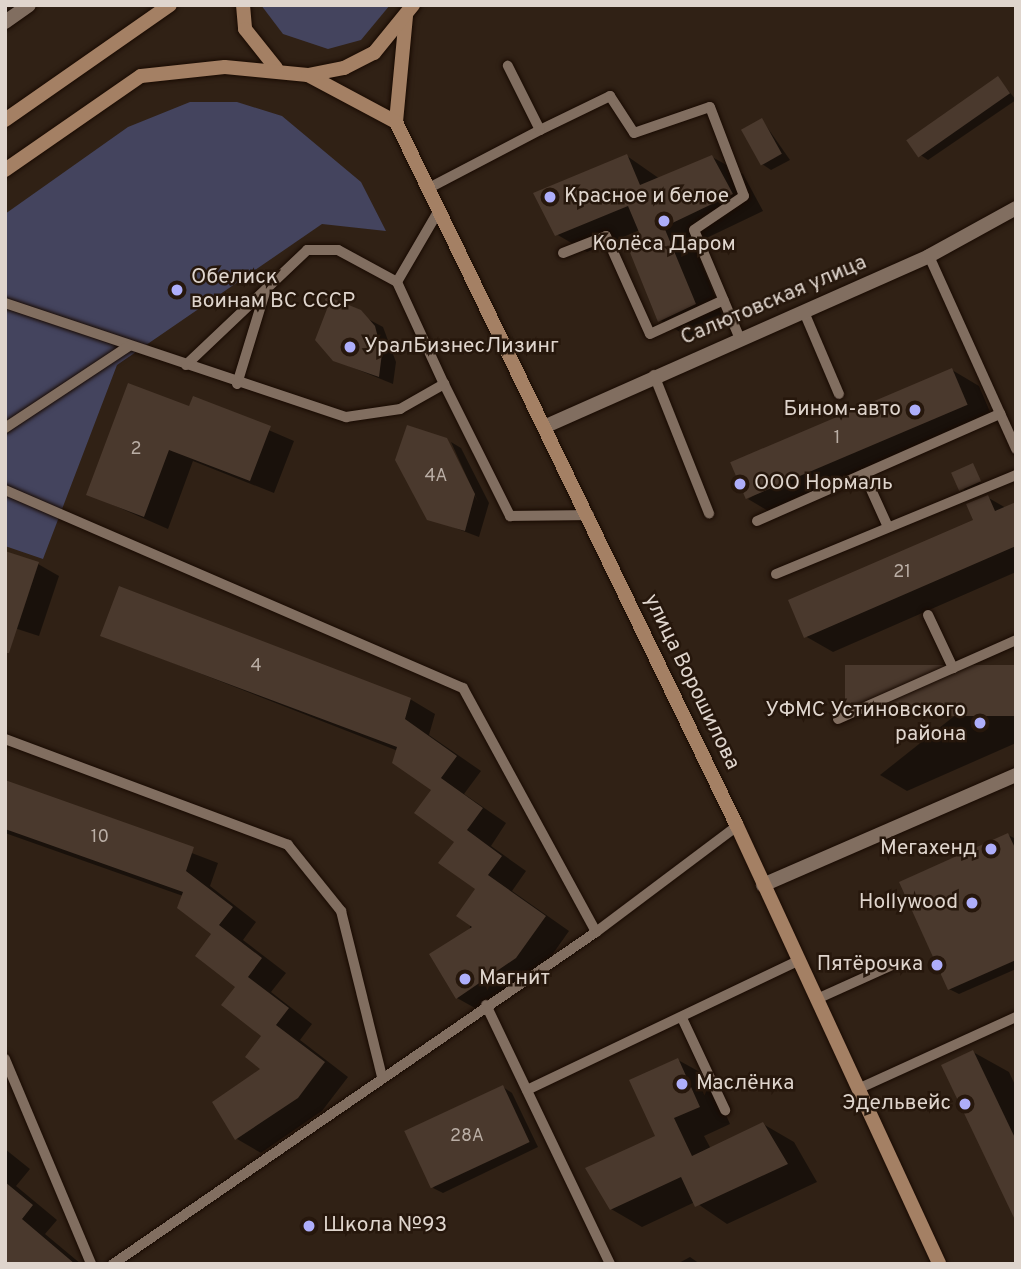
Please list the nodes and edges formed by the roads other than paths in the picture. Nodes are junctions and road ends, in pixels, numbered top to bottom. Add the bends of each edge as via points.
1 (29, 5) edge
2 (170, 5) edge
3 (243, 5) edge
4 (409, 10) edge
5 (5, 22) edge
6 (508, 66) dead end
7 (276, 68) junction
8 (308, 75) junction
9 (6, 118) edge
10 (396, 122) junction
11 (540, 130) junction
12 (5, 170) edge
13 (429, 188) junction
14 (1016, 208) edge
15 (439, 210) junction
16 (563, 253) dead end
17 (929, 256) junction
18 (397, 282) junction
19 (267, 288) junction
20 (724, 300) junction
21 (5, 303) edge
22 (804, 312) junction
23 (740, 339) junction
24 (129, 346) junction
25 (186, 365) junction
26 (654, 375) junction
27 (237, 384) junction
28 (444, 384) junction
29 (839, 394) dead end
30 (1000, 414) junction
31 (546, 426) junction
32 (5, 428) edge
33 (1016, 449) edge
34 (864, 474) junction
35 (1016, 475) edge
36 (5, 490) edge
37 (709, 513) dead end
38 (589, 515) junction
39 (757, 521) dead end
40 (888, 527) junction
41 (776, 574) dead end
42 (928, 615) dead end
43 (1016, 640) edge
44 (953, 668) junction
45 (838, 719) dead end
46 (5, 739) edge
47 (1016, 775) edge
48 (737, 826) junction
49 (763, 885) junction
50 (596, 932) junction
51 (799, 960) junction
52 (890, 966) dead end
53 (817, 999) junction
54 (486, 1005) junction
55 (1015, 1016) edge
56 (682, 1018) junction
57 (5, 1059) edge
58 (382, 1077) junction
59 (858, 1088) junction
60 (527, 1090) junction
61 (725, 1110) dead end
62 (91, 1264) edge
63 (113, 1264) edge
64 (610, 1264) edge
65 (939, 1264) edge

1 - 5 street
2 - 9 main road
3 - 7 main road via 246,29
4 - 8 main road via 374,53
4 - 10 main road
6 - 11 lane
7 - 8 main road
7 - 12 main road via 141,76
8 - 10 main road
10 - 13 main road, улица Ворошилова
11 - 13 lane
11 - 20 lane via 610,96 634,133 710,107 744,196 694,230
13 - 15 main road, улица Ворошилова
14 - 17 street, Салютовская улица
15 - 18 lane
15 - 31 main road, улица Ворошилова
16 - 20 lane via 606,236 650,334
17 - 22 street, Салютовская улица
17 - 30 lane
18 - 19 lane via 338,250 307,250
18 - 28 lane
19 - 25 lane
19 - 27 lane
20 - 23 lane
21 - 24 lane
22 - 23 street, Салютовская улица
22 - 29 lane
23 - 26 street, Салютовская улица
24 - 25 lane
24 - 32 lane
25 - 27 lane
26 - 31 street, Салютовская улица
26 - 37 lane
27 - 28 lane via 346,418 400,409
28 - 38 lane via 510,516
30 - 33 lane
30 - 34 lane
31 - 38 main road, улица Ворошилова
34 - 39 lane
34 - 40 lane
35 - 40 lane
36 - 50 lane via 463,688
38 - 48 main road, улица Ворошилова
40 - 41 lane
42 - 44 lane
43 - 44 lane
44 - 45 lane
46 - 58 lane via 288,845 341,911
47 - 49 street
48 - 49 main road, улица Ворошилова
48 - 50 lane
49 - 51 main road, улица Ворошилова
50 - 54 lane
51 - 53 main road, улица Ворошилова
51 - 56 lane
52 - 53 lane
53 - 59 main road, улица Ворошилова
54 - 58 lane
54 - 60 lane
55 - 59 lane
56 - 60 lane
56 - 61 lane
57 - 62 lane
58 - 63 lane
59 - 65 main road, улица Ворошилова
60 - 64 lane

